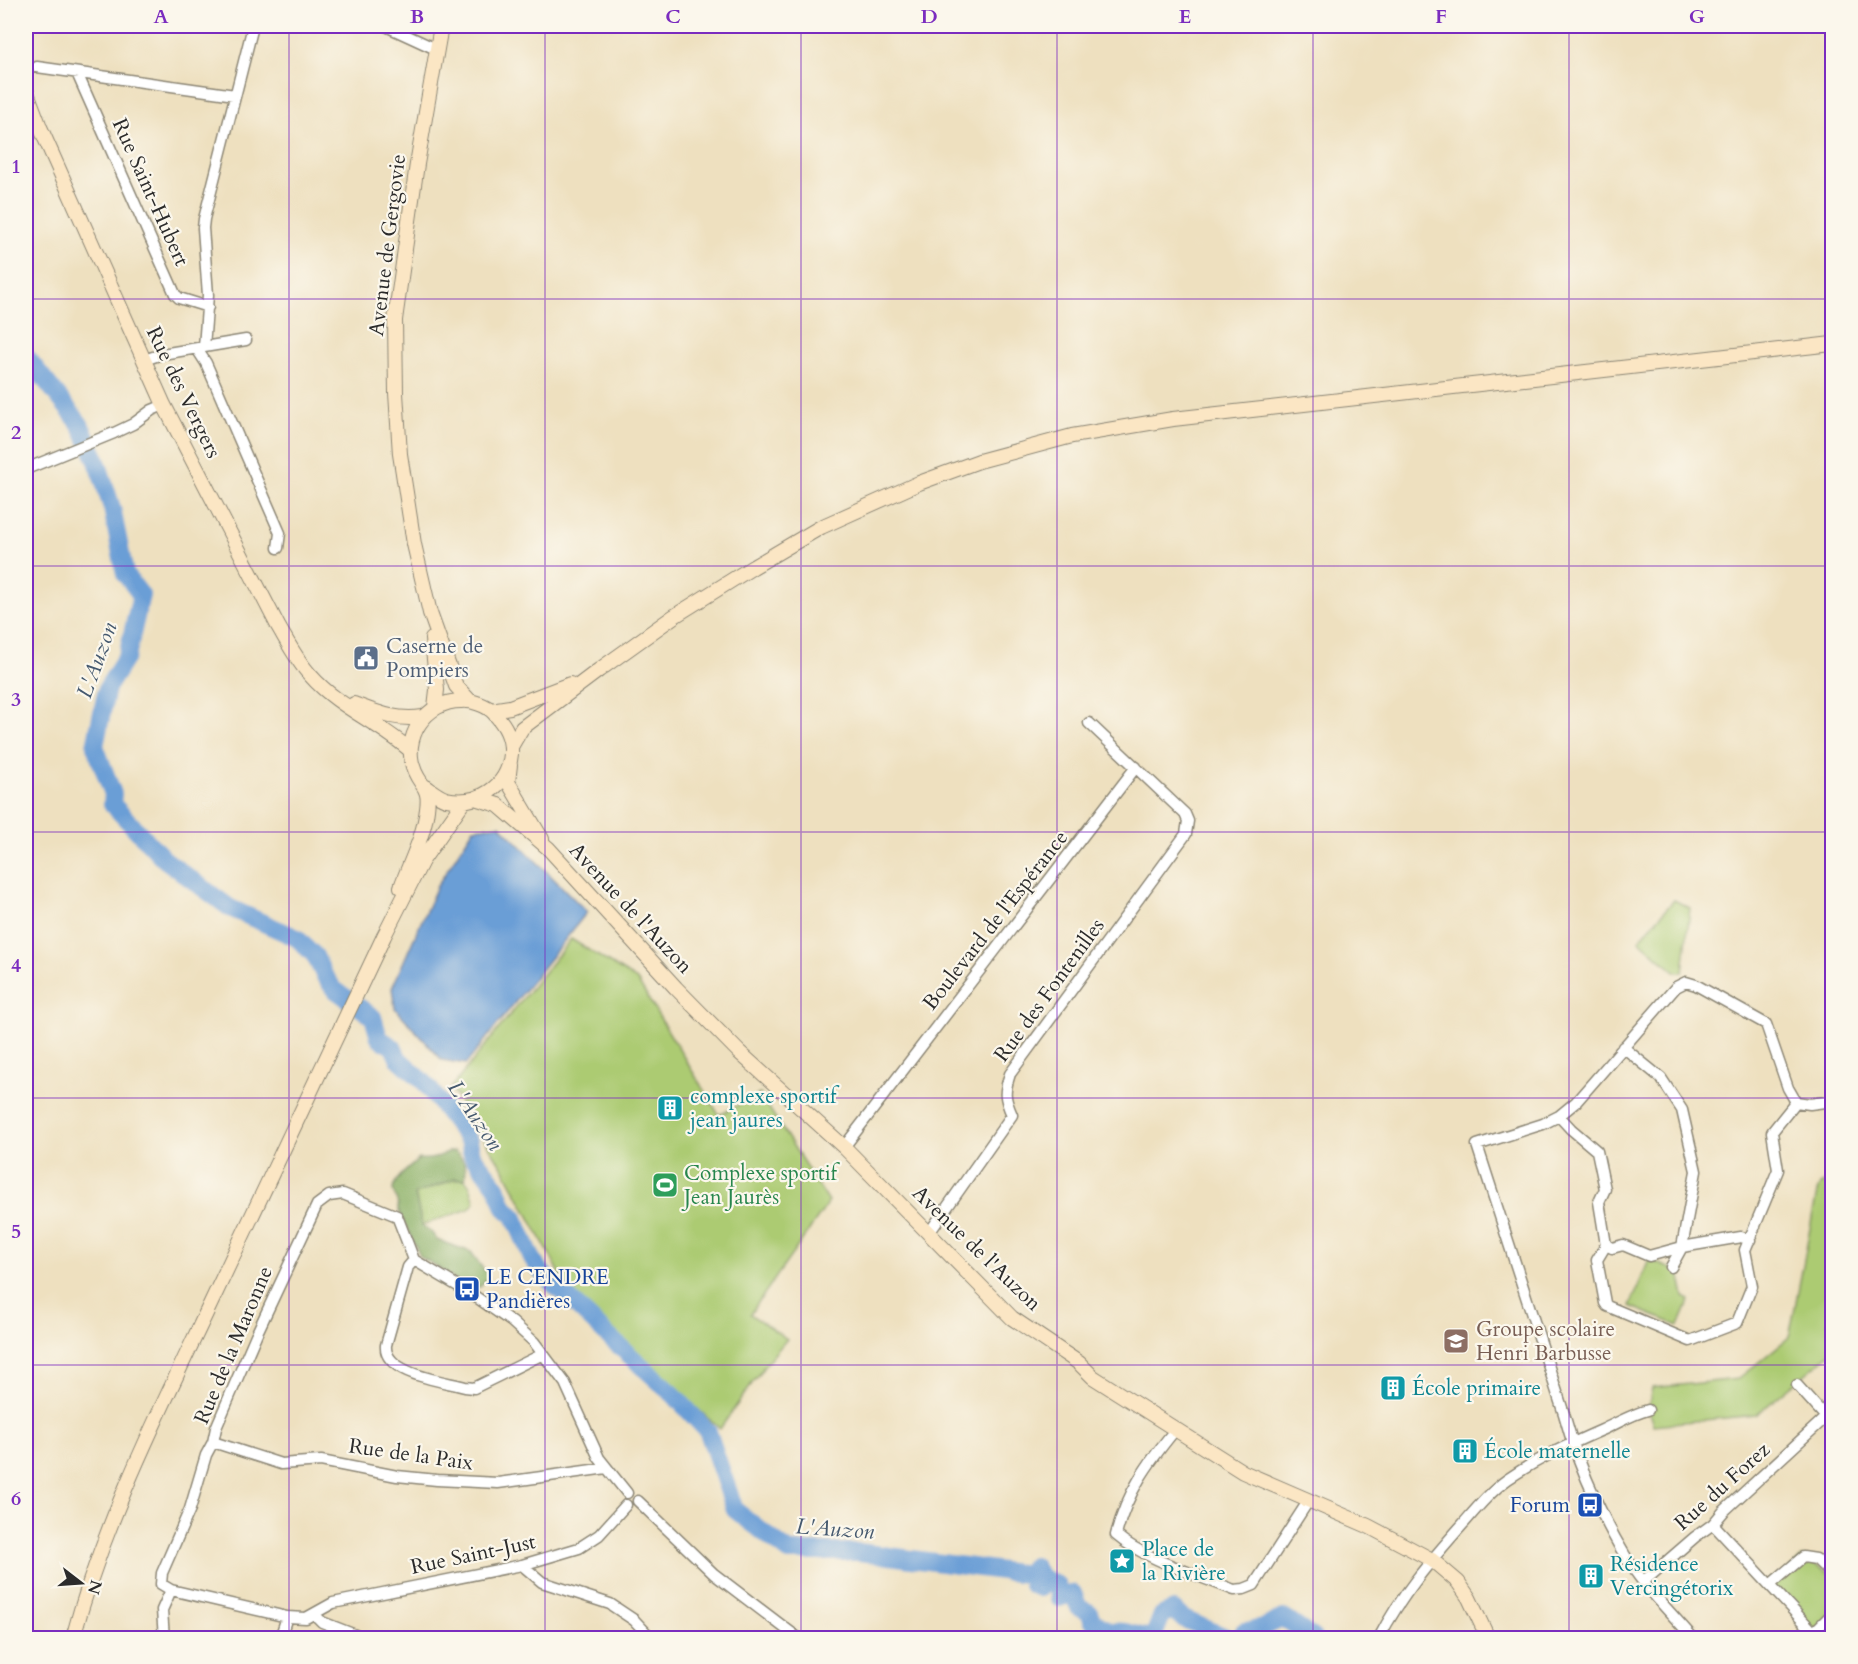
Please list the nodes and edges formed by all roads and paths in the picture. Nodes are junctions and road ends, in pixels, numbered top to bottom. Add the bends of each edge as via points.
1 (253, 26) edge
2 (386, 26) edge
3 (441, 26) edge
4 (436, 49) junction
5 (37, 67) dead end
6 (77, 73) junction
7 (26, 90) edge
8 (236, 95) junction
9 (208, 307) junction
10 (246, 340) dead end
11 (1833, 344) edge
12 (201, 348) junction
13 (144, 360) junction
14 (164, 405) junction
15 (26, 469) edge
16 (278, 548) dead end
17 (430, 613) junction
18 (599, 670) junction
19 (333, 695) junction
20 (469, 700) junction
21 (435, 707) junction
22 (491, 710) junction
23 (423, 717) junction
24 (1089, 723) dead end
25 (512, 745) junction
26 (411, 751) junction
27 (510, 765) junction
28 (1136, 767) junction
29 (426, 787) junction
30 (471, 800) junction
31 (548, 848) junction
32 (384, 936) junction
33 (1623, 1047) junction
34 (1833, 1101) edge
35 (1796, 1102) junction
36 (1559, 1116) junction
37 (844, 1147) junction
38 (929, 1233) junction
39 (1749, 1240) junction
40 (1606, 1245) junction
41 (1682, 1247) junction
42 (414, 1260) junction
43 (1671, 1267) dead end
44 (543, 1354) junction
45 (1797, 1385) dead end
46 (1648, 1410) dead end
47 (1829, 1421) edge
48 (1175, 1430) junction
49 (213, 1442) junction
50 (1572, 1443) junction
51 (607, 1468) junction
52 (627, 1492) junction
53 (1309, 1500) junction
54 (638, 1501) junction
55 (626, 1505) junction
56 (1713, 1524) junction
57 (1432, 1560) junction
58 (522, 1565) junction
59 (1833, 1575) edge
60 (1643, 1582) junction
61 (1770, 1585) junction
62 (171, 1590) junction
63 (1833, 1614) edge
64 (315, 1615) junction
65 (287, 1617) junction
66 (1816, 1635) edge
67 (73, 1638) edge
68 (164, 1638) edge
69 (280, 1638) edge
70 (363, 1638) edge
71 (651, 1638) edge
72 (798, 1638) edge
73 (1379, 1638) edge
74 (1488, 1638) edge
75 (1693, 1638) edge

1 - 8 street
2 - 4 street
3 - 4 main road, Avenue de Gergovie
4 - 17 main road, Avenue de Gergovie via 395,320 400,454
5 - 6 street
6 - 8 street
6 - 9 street, Rue Saint-Hubert via 175,294
7 - 13 main road, Rue des Vergers
8 - 9 street via 202,228
9 - 12 street
10 - 12 street
11 - 18 main road via 1173,419 1027,447 919,483 821,527 673,617
12 - 13 street
12 - 16 street via 280,533
13 - 14 main road, Rue des Vergers
14 - 15 street via 133,424
14 - 19 main road, Rue des Vergers via 284,636 312,678
17 - 20 main road, Avenue de Gergovie via 456,686
17 - 21 main road, Avenue de Gergovie
18 - 22 main road via 554,692 510,708
18 - 25 main road via 522,728
19 - 23 main road via 388,717
19 - 26 main road
20 - 21 main road
20 - 22 main road
21 - 23 main road
22 - 25 main road via 505,725
23 - 26 main road via 414,733
24 - 28 street
25 - 27 main road
26 - 29 main road via 415,772
27 - 30 main road via 496,788
27 - 31 main road via 508,782
28 - 37 street, Boulevard de l'Espérance
28 - 38 street, Rue des Fontenilles via 1185,814 1186,834 1010,1074 1005,1100 1012,1115
29 - 30 main road via 443,798
29 - 32 main road via 424,828
30 - 31 main road via 498,806
30 - 32 main road via 422,861
31 - 37 main road, Avenue de l'Auzon via 739,1052
32 - 67 main road via 135,1465 81,1606
33 - 35 street via 1676,987 1686,982 1696,985 1766,1024
33 - 36 street
33 - 41 street via 1661,1078 1682,1110 1696,1171
34 - 35 street
35 - 39 street via 1772,1132 1778,1170
36 - 40 street via 1597,1151 1605,1189 1599,1202
36 - 50 street via 1477,1145
37 - 38 main road, Avenue de l'Auzon
38 - 48 main road, Avenue de l'Auzon via 1012,1318
39 - 40 street via 1745,1250 1752,1286 1737,1323 1690,1341 1607,1306 1597,1260
39 - 41 street via 1741,1237
40 - 41 street via 1623,1245 1649,1256
41 - 43 street
42 - 44 street via 512,1322
42 - 44 street via 408,1267 385,1351 397,1367 474,1388
42 - 49 street, Rue de la Maronne via 397,1216 343,1194 329,1196 317,1205 256,1335
44 - 51 street via 565,1383
45 - 47 street
46 - 50 street
47 - 56 street, Rue du Forez
48 - 53 main road, Avenue de l'Auzon via 1243,1472
48 - 53 street via 1132,1490 1121,1514 1116,1535 1145,1554 1234,1590 1244,1589 1254,1585
49 - 51 street, Rue de la Paix via 281,1464 321,1461 397,1476 467,1482 498,1483
49 - 62 street, Rue de la Maronne via 162,1573 161,1584
50 - 57 street via 1506,1480
50 - 60 street via 1606,1519
51 - 52 street
52 - 54 street via 635,1493
52 - 55 street via 623,1498
53 - 57 main road, Avenue de l'Auzon
54 - 55 street via 631,1507
54 - 72 street via 714,1574
55 - 58 street, Rue Saint-Just via 599,1535 579,1548
56 - 60 street, Rue du Forez
56 - 61 street
57 - 73 street via 1404,1595
57 - 74 main road, Avenue de l'Auzon via 1464,1590
58 - 64 street, Rue Saint-Just via 333,1603
58 - 71 street via 542,1582 610,1604 634,1620
59 - 61 street via 1816,1558 1803,1557
60 - 75 street
61 - 66 street
62 - 65 street
62 - 68 street via 162,1610
63 - 66 street
64 - 65 street
64 - 70 street via 322,1622
65 - 69 street

